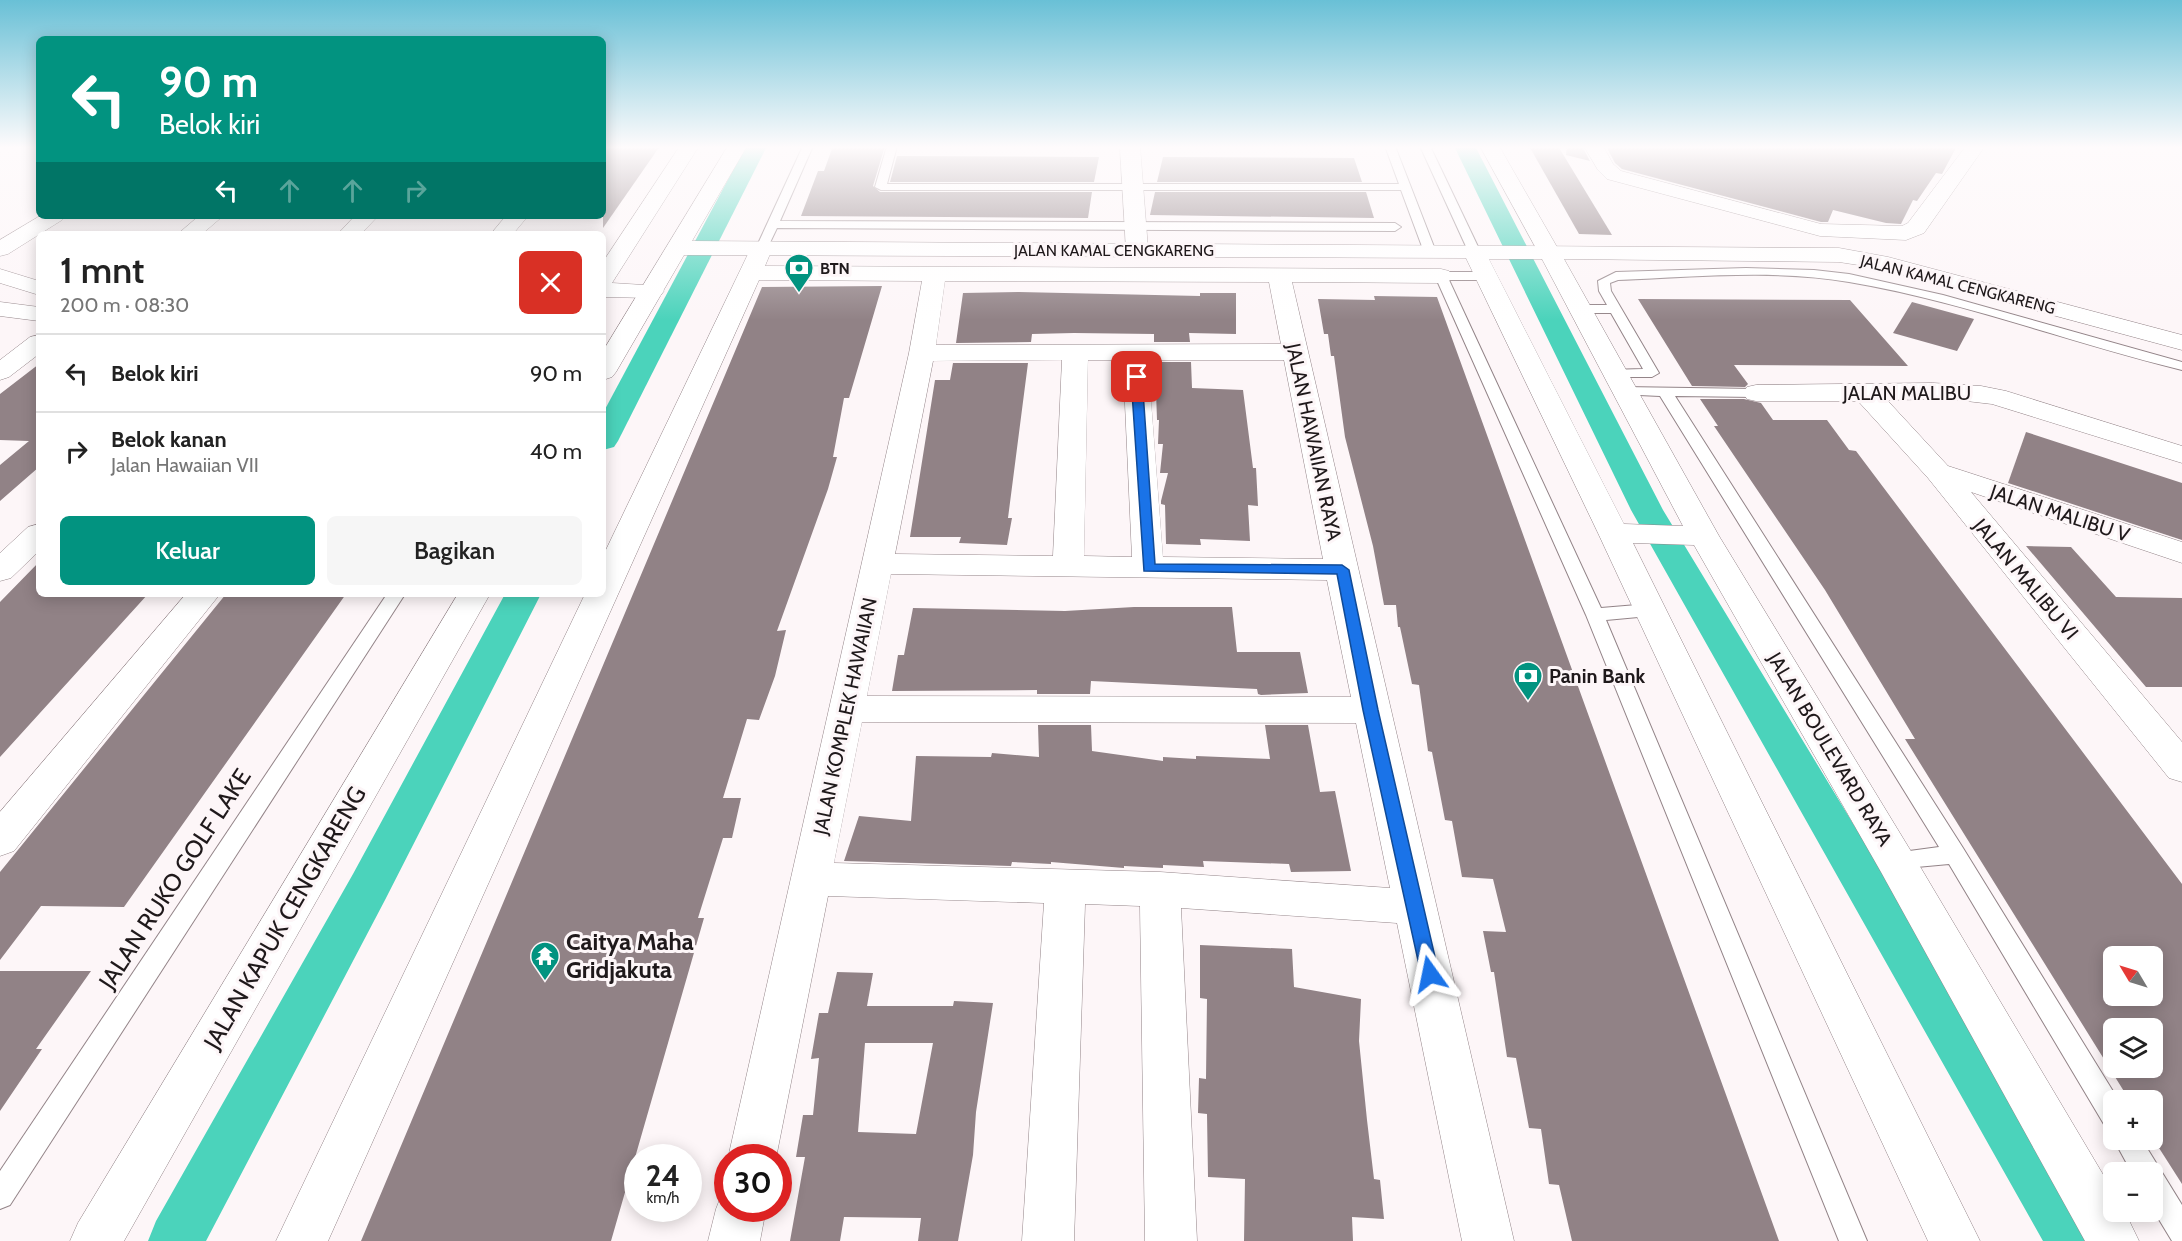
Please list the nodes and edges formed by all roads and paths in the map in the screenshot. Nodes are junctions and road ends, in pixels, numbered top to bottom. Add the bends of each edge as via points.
1 (652, 204) edge
2 (706, 204) edge
3 (781, 204) edge
4 (1133, 204) edge
5 (1412, 204) edge
6 (1455, 204) edge
7 (1516, 204) edge
8 (1723, 204) edge
9 (1934, 204) edge
10 (51, 219) edge
11 (208, 219) edge
12 (364, 219) edge
13 (514, 219) edge
14 (772, 224) junction
15 (1135, 225) junction
16 (1395, 227) dead end
17 (193, 231) edge
18 (352, 231) edge
19 (504, 231) edge
20 (19, 244) edge
21 (682, 248) junction
22 (762, 248) junction
23 (1137, 249) junction
24 (1430, 252) junction
25 (1540, 254) junction
26 (1730, 255) junction
27 (1484, 261) junction
28 (1746, 272) junction
29 (750, 273) junction
30 (606, 274) edge
31 (935, 274) junction
32 (0, 276) edge
33 (1279, 276) junction
34 (1441, 276) junction
35 (36, 287) edge
36 (606, 291) edge
37 (645, 301) junction
38 (2011, 307) junction
39 (0, 309) edge
40 (606, 309) edge
41 (1579, 309) junction
42 (1615, 309) junction
43 (36, 314) edge
44 (2182, 343) edge
45 (36, 344) edge
46 (1294, 352) junction
47 (922, 353) junction
48 (1075, 354) junction
49 (1135, 354) junction
50 (2182, 366) edge
51 (606, 367) edge
52 (0, 372) edge
53 (1618, 382) junction
54 (1665, 392) junction
55 (1756, 393) joint
56 (1866, 394) junction
57 (2182, 455) edge
58 (1938, 472) junction
59 (1617, 534) junction
60 (1697, 536) junction
61 (36, 537) edge
62 (2182, 553) edge
63 (877, 564) junction
64 (1068, 567) junction
65 (1148, 568) junction
66 (1342, 570) junction
67 (0, 571) edge
68 (606, 583) edge
69 (202, 597) edge
70 (394, 597) edge
71 (472, 597) edge
72 (600, 597) edge
73 (1649, 610) junction
74 (1595, 615) junction
75 (846, 709) junction
76 (1370, 710) junction
77 (2182, 768) edge
78 (0, 840) edge
79 (1955, 854) junction
80 (1895, 860) junction
81 (813, 879) junction
82 (1065, 887) junction
83 (1160, 889) junction
84 (1415, 907) junction
85 (2103, 1099) edge
86 (755, 1144) edge
87 (0, 1195) edge
88 (2163, 1200) edge
89 (738, 1222) edge
90 (2182, 1231) edge
91 (96, 1241) edge
92 (302, 1241) edge
93 (734, 1241) edge
94 (1048, 1241) edge
95 (1171, 1241) edge
96 (1488, 1241) edge
97 (1852, 1241) edge
98 (1953, 1241) edge
99 (2113, 1241) edge

1 - 30 street
2 - 21 street
3 - 14 lane
4 - 15 street
5 - 24 lane
6 - 27 lane
7 - 25 street
8 - 9 street via 1820,230 1906,233 1916,228
10 - 20 street
11 - 17 street
12 - 18 street
13 - 19 street
14 - 15 lane
14 - 22 lane
15 - 16 lane
15 - 23 street
21 - 22 street, JALAN KAMAL CENGKARENG
21 - 37 street
22 - 23 street, JALAN KAMAL CENGKARENG
22 - 29 street
23 - 24 street, JALAN KAMAL CENGKARENG
24 - 27 street, JALAN KAMAL CENGKARENG
25 - 26 street, JALAN KAMAL CENGKARENG
25 - 27 street, JALAN KAMAL CENGKARENG
25 - 41 street, JALAN BOULEVARD RAYA
26 - 28 lane
26 - 38 street, JALAN KAMAL CENGKARENG via 1858,258
27 - 34 lane
27 - 59 street
28 - 38 lane via 1849,278
28 - 42 lane via 1607,278 1603,285
29 - 31 street
29 - 68 street
31 - 33 street
31 - 47 street, JALAN KOMPLEK HAWAIIAN
32 - 35 street
33 - 34 street
33 - 46 street, JALAN HAWAIIAN RAYA
34 - 74 lane
36 - 37 street
37 - 40 street
37 - 51 street
38 - 44 street, JALAN KAMAL CENGKARENG
38 - 50 lane
39 - 43 street
41 - 42 lane
41 - 53 street, JALAN BOULEVARD RAYA
42 - 53 lane via 1652,374
45 - 52 street
46 - 49 street
46 - 66 street, JALAN HAWAIIAN RAYA
47 - 48 street
47 - 63 street, JALAN KOMPLEK HAWAIIAN
48 - 49 street
48 - 64 street
49 - 65 street
53 - 54 lane, JALAN MALIBU
53 - 60 street, JALAN BOULEVARD RAYA
54 - 55 lane, JALAN MALIBU
54 - 79 lane
55 - 56 street, JALAN MALIBU
56 - 57 street, JALAN MALIBU via 1974,392
56 - 58 street, JALAN MALIBU VI
58 - 62 street, JALAN MALIBU V
58 - 77 street, JALAN MALIBU VI
59 - 60 street
59 - 73 street
60 - 80 street, JALAN BOULEVARD RAYA
61 - 67 street
63 - 64 street
63 - 75 street, JALAN KOMPLEK HAWAIIAN
64 - 65 street
65 - 66 street
66 - 76 street, JALAN HAWAIIAN RAYA
69 - 78 street
70 - 87 lane, JALAN RUKO GOLF LAKE
71 - 91 street, JALAN KAPUK CENGKARENG
72 - 92 street
73 - 74 lane
73 - 98 street
74 - 97 lane
75 - 76 street
75 - 81 street, JALAN KOMPLEK HAWAIIAN
76 - 84 street, JALAN HAWAIIAN RAYA
79 - 80 lane
79 - 85 lane
80 - 99 street, JALAN BOULEVARD RAYA
81 - 82 street
81 - 86 street, JALAN KOMPLEK HAWAIIAN
82 - 83 street
82 - 94 street
83 - 84 street
83 - 95 street
84 - 96 street, JALAN HAWAIIAN RAYA
88 - 90 lane
89 - 93 street

